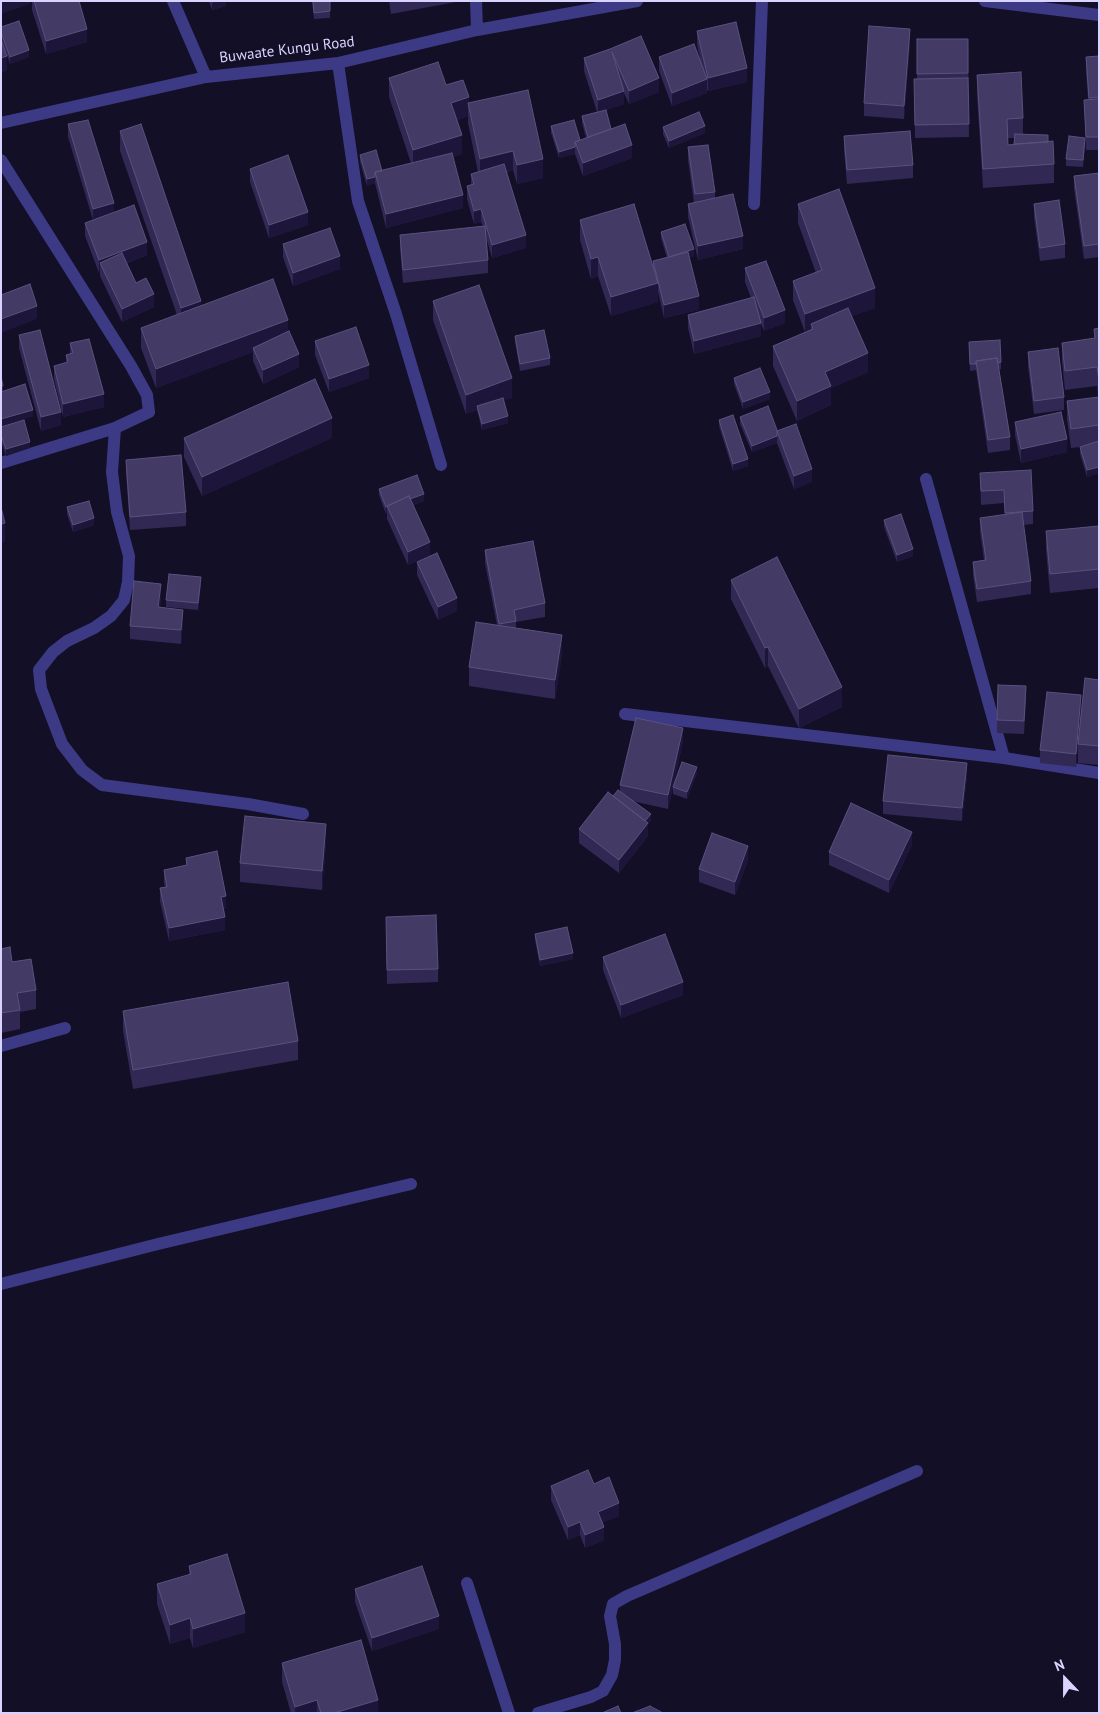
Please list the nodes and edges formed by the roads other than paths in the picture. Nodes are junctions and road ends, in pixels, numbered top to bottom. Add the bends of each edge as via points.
1 (173, 1) edge
2 (476, 1) edge
3 (637, 1) edge
4 (762, 1) edge
5 (985, 1) edge
6 (1036, 4) edge
7 (1099, 15) edge
8 (478, 30) junction
9 (338, 63) junction
10 (206, 77) junction
11 (1, 123) edge
12 (1, 160) edge
13 (754, 204) dead end
14 (115, 428) junction
15 (1, 463) edge
16 (441, 464) dead end
17 (926, 479) dead end
18 (625, 714) dead end
19 (1004, 758) junction
20 (1099, 773) edge
21 (302, 814) dead end
22 (65, 1028) dead end
23 (1, 1046) edge
24 (411, 1184) dead end
25 (1, 1284) edge
26 (917, 1471) dead end
27 (467, 1583) dead end
28 (509, 1713) edge
29 (538, 1713) edge

1 - 10 street
2 - 8 street
3 - 8 street, Buwaate Kungu Road
4 - 13 street
5 - 6 street
6 - 7 street
8 - 9 street, Buwaate Kungu Road
9 - 10 street, Buwaate Kungu Road
9 - 16 street via 358,201
10 - 11 street, Buwaate Kungu Road
12 - 14 street via 147,395 149,412
14 - 15 street
14 - 21 street via 112,472 129,556 128,582 124,600 112,616 67,641 39,670 41,689 62,744 82,770 102,785
17 - 19 street
18 - 19 street
19 - 20 street
22 - 23 street
24 - 25 street
26 - 29 street via 613,1604 610,1616 615,1660 612,1675 603,1691
27 - 28 street

